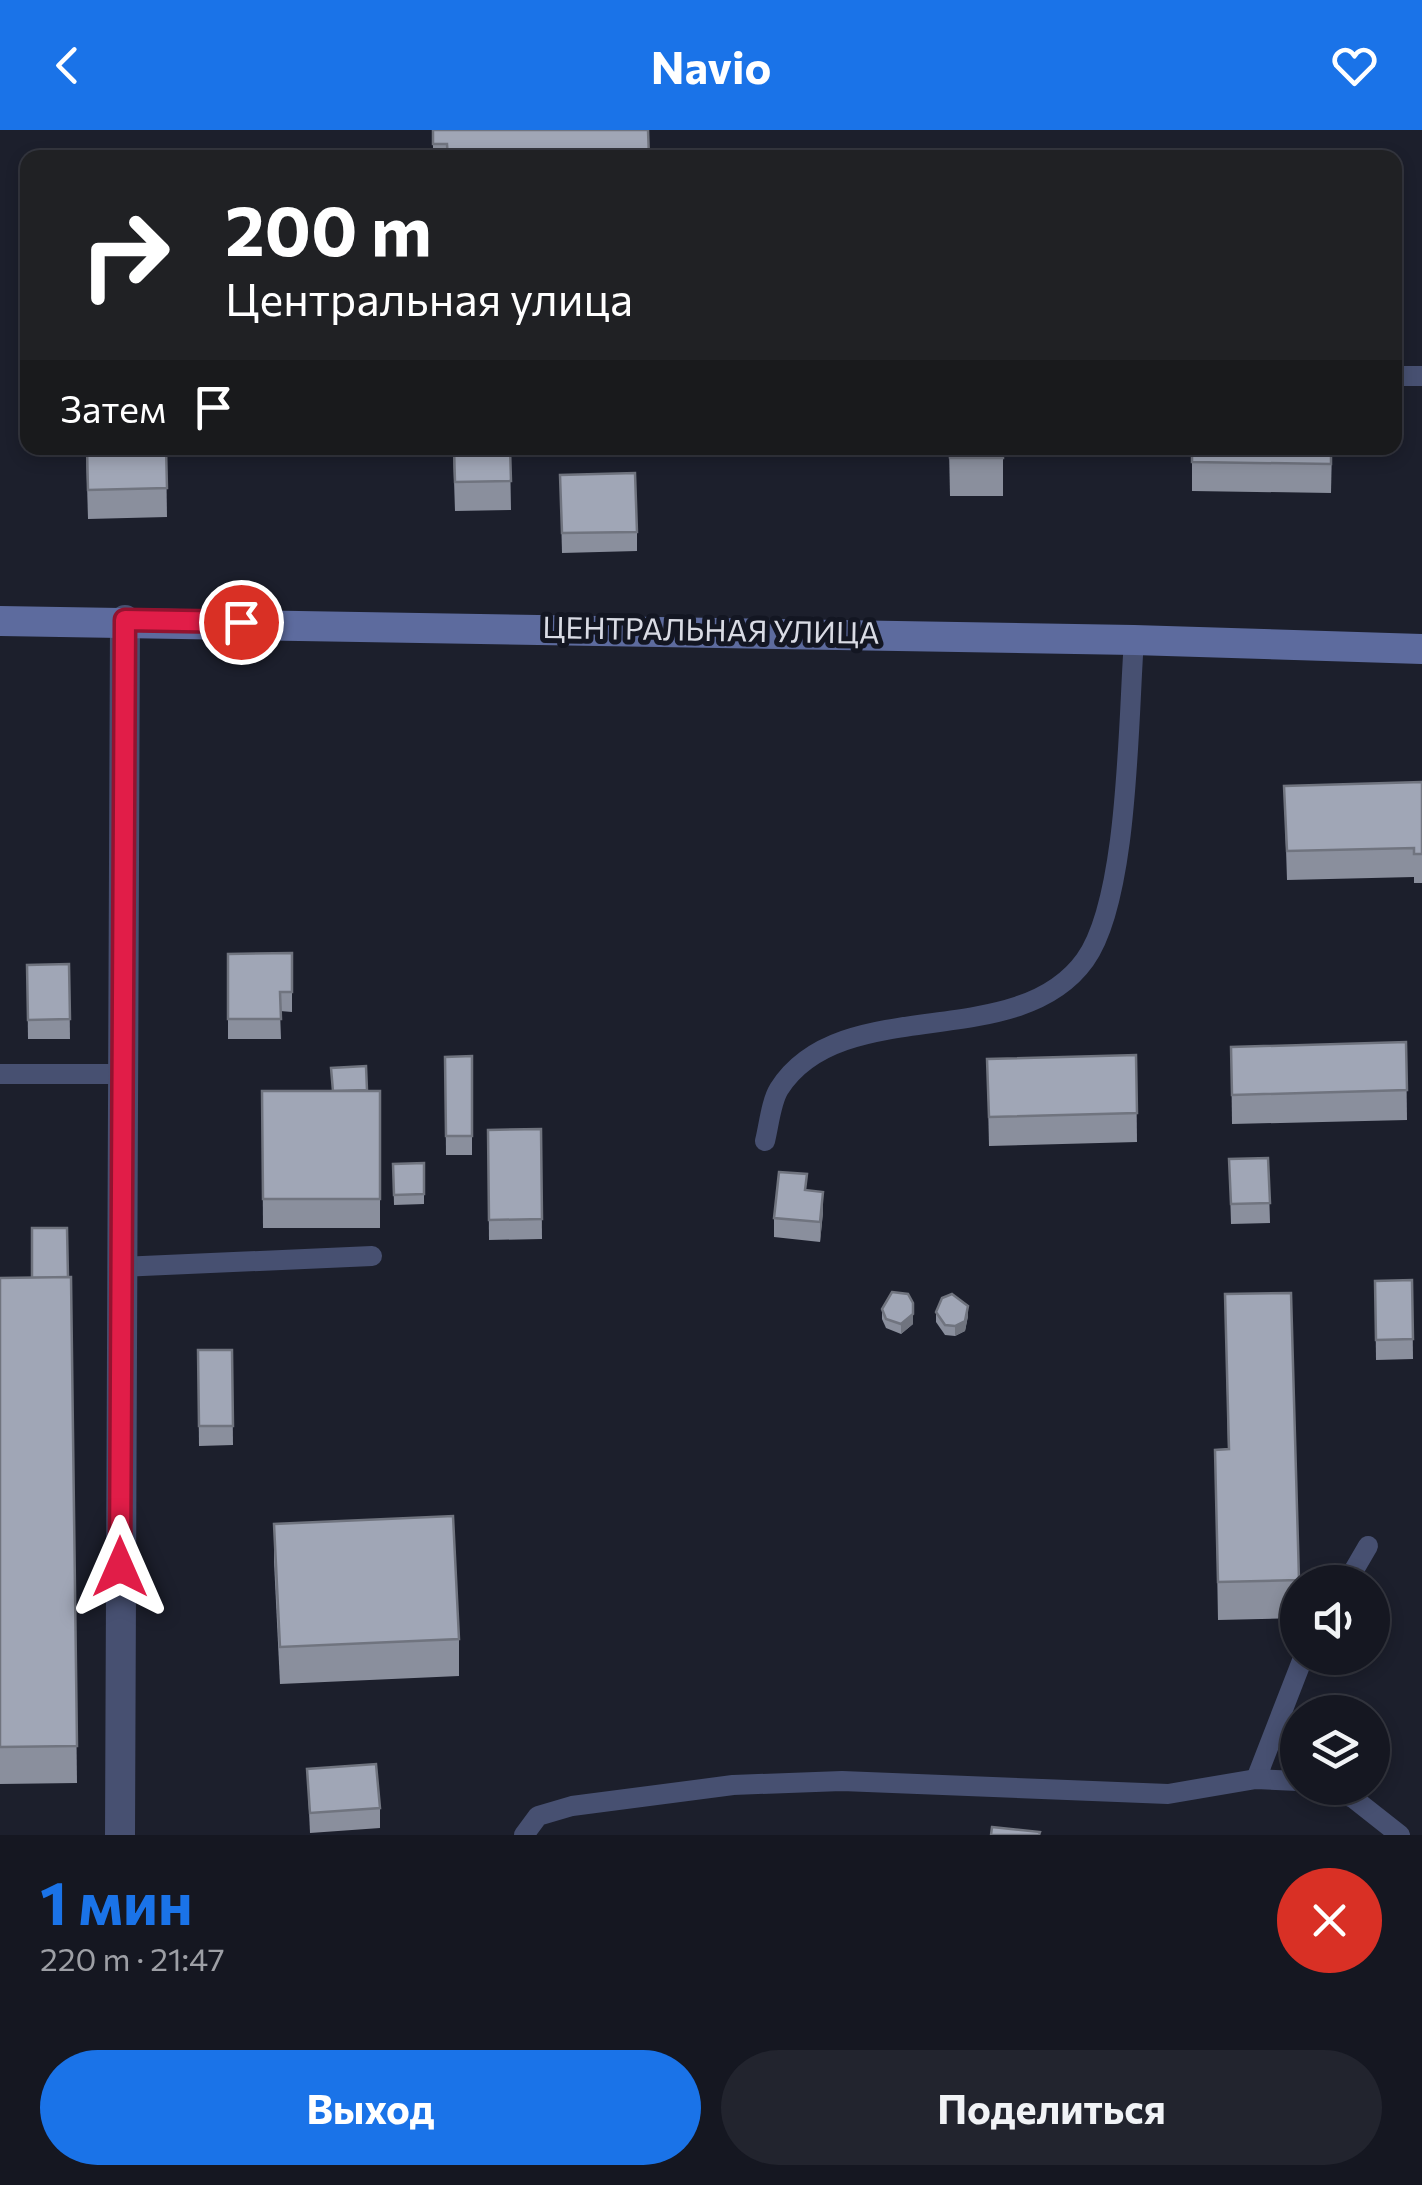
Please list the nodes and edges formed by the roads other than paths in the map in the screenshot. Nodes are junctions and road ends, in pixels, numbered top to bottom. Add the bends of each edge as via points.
1 (125, 620) junction
2 (0, 621) edge
3 (1134, 640) junction
4 (1422, 649) edge
5 (0, 1074) edge
6 (121, 1074) junction
7 (766, 1140) dead end
8 (372, 1256) dead end
9 (120, 1268) junction
10 (1368, 1546) dead end
11 (1357, 1565) edge
12 (1296, 1675) edge
13 (1256, 1779) junction
14 (1280, 1780) edge
15 (1362, 1805) edge
16 (120, 1835) edge
17 (524, 1835) edge
18 (1400, 1835) edge

1 - 2 street, ЦЕНТРАЛЬНАЯ УЛИЦА
1 - 3 street, ЦЕНТРАЛЬНАЯ УЛИЦА
1 - 6 street
3 - 4 street, ЦЕНТРАЛЬНАЯ УЛИЦА
3 - 7 lane via 1114,895 1086,960 1050,994 996,1013 844,1042 802,1065 778,1091
5 - 6 lane
6 - 9 street
8 - 9 lane
9 - 16 street
10 - 11 lane
12 - 13 lane
13 - 14 lane
13 - 17 lane via 1168,1794 733,1784 572,1806 538,1816
15 - 18 lane

